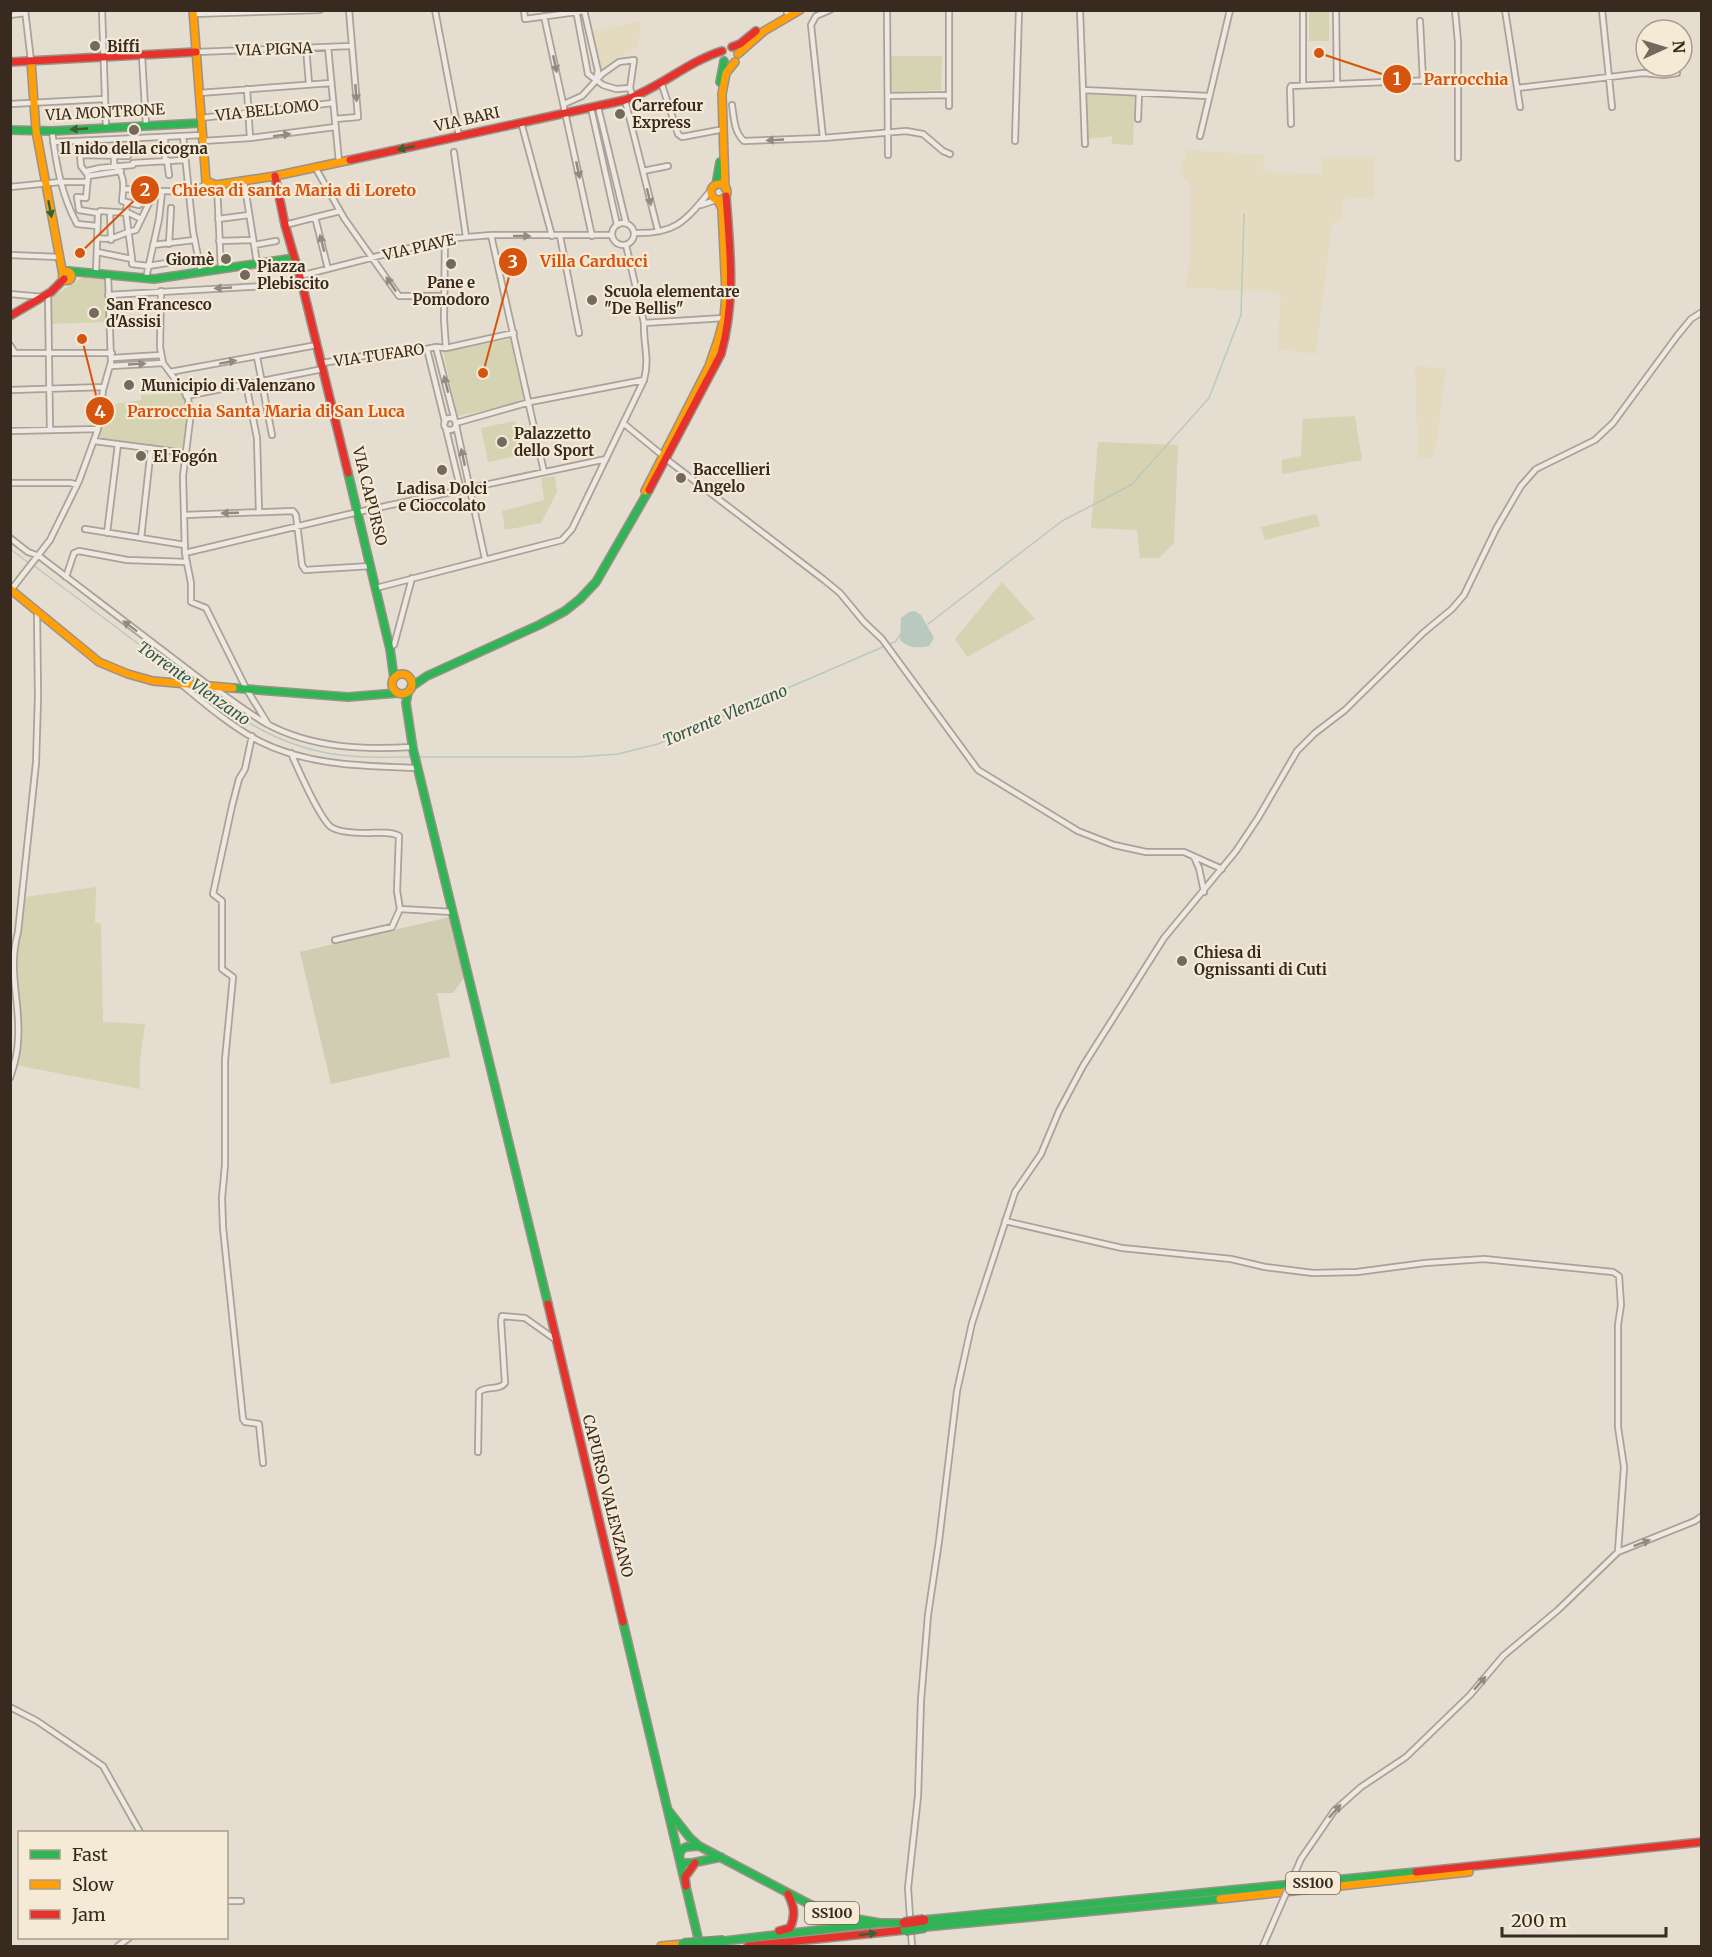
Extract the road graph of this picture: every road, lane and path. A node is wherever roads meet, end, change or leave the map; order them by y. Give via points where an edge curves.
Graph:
1 (102, 10) edge
2 (320, 10) edge
3 (349, 10) edge
4 (435, 10) edge
5 (524, 10) edge
6 (800, 10) edge
7 (830, 10) edge
8 (886, 10) edge
9 (949, 10) edge
10 (1018, 10) edge
11 (1080, 10) edge
12 (1230, 10) edge
13 (1303, 10) edge
14 (1336, 10) edge
15 (1455, 10) edge
16 (1505, 10) edge
17 (1602, 10) edge
18 (576, 11) edge
19 (584, 11) edge
20 (790, 11) edge
21 (25, 12) edge
22 (193, 12) edge
23 (10, 15) edge
24 (544, 16) junction
25 (1420, 21) dead end
26 (351, 46) junction
27 (306, 47) junction
28 (328, 47) junction
29 (196, 52) junction
30 (735, 54) junction
31 (142, 56) junction
32 (723, 57) junction
33 (103, 59) junction
34 (31, 61) junction
35 (10, 62) edge
36 (1634, 74) edge
37 (1609, 77) junction
38 (1458, 79) junction
39 (596, 80) junction
40 (1423, 81) junction
41 (661, 82) junction
42 (331, 83) junction
43 (309, 84) junction
44 (1337, 84) junction
45 (1303, 85) junction
46 (1518, 88) junction
47 (247, 89) junction
48 (1083, 90) junction
49 (199, 93) junction
50 (1139, 93) junction
51 (630, 95) junction
52 (949, 95) junction
53 (888, 96) junction
54 (1208, 96) junction
55 (105, 99) junction
56 (34, 103) junction
57 (10, 104) edge
58 (333, 104) junction
59 (732, 105) dead end
60 (949, 106) dead end
61 (594, 107) junction
62 (1520, 107) dead end
63 (1612, 107) dead end
64 (565, 108) junction
65 (248, 112) junction
66 (1138, 119) dead end
67 (200, 120) junction
68 (334, 120) junction
69 (521, 122) junction
70 (1291, 124) dead end
71 (146, 125) junction
72 (335, 127) junction
73 (735, 127) junction
74 (106, 128) junction
75 (721, 129) junction
76 (10, 130) edge
77 (36, 131) junction
78 (52, 131) junction
79 (888, 132) junction
80 (183, 136) junction
81 (459, 136) junction
82 (1200, 136) dead end
83 (165, 137) junction
84 (202, 138) junction
85 (250, 138) junction
86 (824, 138) junction
87 (1015, 141) dead end
88 (53, 142) junction
89 (1085, 144) dead end
90 (454, 152) dead end
91 (950, 154) dead end
92 (92, 155) junction
93 (888, 155) dead end
94 (114, 156) junction
95 (128, 156) dead end
96 (1458, 158) dead end
97 (166, 160) junction
98 (185, 160) junction
99 (339, 162) junction
100 (668, 166) dead end
101 (116, 167) junction
102 (315, 167) junction
103 (121, 171) junction
104 (643, 171) junction
105 (88, 175) junction
106 (169, 175) dead end
107 (275, 176) junction
108 (243, 181) junction
109 (60, 182) junction
110 (45, 184) junction
111 (212, 184) junction
112 (10, 187) edge
113 (123, 189) junction
114 (142, 189) junction
115 (188, 189) junction
116 (162, 192) junction
117 (719, 193) junction
118 (127, 202) junction
119 (139, 205) dead end
120 (701, 205) junction
121 (171, 208) dead end
122 (340, 211) junction
123 (110, 212) junction
124 (98, 213) junction
125 (126, 213) junction
126 (249, 215) junction
127 (315, 218) junction
128 (141, 219) junction
129 (159, 219) junction
130 (218, 219) junction
131 (171, 220) junction
132 (626, 223) junction
133 (285, 225) junction
134 (617, 225) junction
135 (97, 226) junction
136 (128, 231) junction
137 (658, 231) junction
138 (634, 233) junction
139 (491, 235) junction
140 (612, 235) junction
141 (552, 236) junction
142 (560, 236) junction
143 (592, 236) junction
144 (466, 237) junction
145 (97, 238) junction
146 (445, 239) junction
147 (111, 240) junction
148 (194, 240) junction
149 (219, 241) junction
150 (254, 242) junction
151 (276, 242) dead end
152 (169, 244) junction
153 (153, 245) junction
154 (626, 245) junction
155 (97, 252) junction
156 (10, 255) edge
157 (60, 257) junction
158 (198, 258) junction
159 (294, 258) junction
160 (374, 258) junction
161 (132, 259) junction
162 (257, 263) junction
163 (148, 266) junction
164 (221, 269) junction
165 (328, 269) junction
166 (201, 272) junction
167 (96, 273) junction
168 (108, 274) junction
169 (66, 276) junction
170 (146, 278) junction
171 (301, 280) junction
172 (161, 291) junction
173 (10, 294) edge
174 (45, 295) junction
175 (108, 295) junction
176 (443, 296) junction
177 (1701, 312) edge
178 (10, 316) edge
179 (724, 318) junction
180 (644, 322) junction
181 (514, 333) junction
182 (579, 333) dead end
183 (10, 345) edge
184 (317, 345) junction
185 (436, 347) junction
186 (446, 348) junction
187 (427, 349) junction
188 (13, 353) edge
189 (48, 354) junction
190 (112, 355) junction
191 (161, 355) junction
192 (257, 357) junction
193 (163, 363) junction
194 (440, 364) junction
195 (111, 366) junction
196 (322, 366) junction
197 (431, 366) junction
198 (170, 372) junction
199 (644, 380) junction
200 (261, 381) junction
201 (246, 384) junction
202 (104, 387) junction
203 (49, 389) junction
204 (10, 390) edge
205 (186, 396) junction
206 (530, 402) junction
207 (445, 422) junction
208 (456, 423) junction
209 (623, 423) junction
210 (98, 429) junction
211 (446, 429) junction
212 (10, 430) edge
213 (50, 430) junction
214 (272, 435) dead end
215 (94, 441) junction
216 (118, 444) junction
217 (151, 448) junction
218 (186, 453) junction
219 (664, 457) junction
220 (606, 459) junction
221 (544, 472) junction
222 (466, 474) junction
223 (457, 477) junction
224 (10, 483) edge
225 (77, 485) junction
226 (470, 489) junction
227 (460, 491) junction
228 (259, 512) junction
229 (358, 512) junction
230 (184, 515) junction
231 (297, 526) junction
232 (85, 529) dead end
233 (107, 533) junction
234 (10, 538) edge
235 (141, 538) junction
236 (185, 545) junction
237 (185, 553) junction
238 (38, 557) junction
239 (485, 559) junction
240 (187, 562) junction
241 (371, 566) junction
242 (66, 577) junction
243 (412, 578) junction
244 (376, 588) junction
245 (11, 590) edge
246 (37, 611) junction
247 (390, 648) junction
248 (183, 684) junction
249 (402, 685) junction
250 (210, 687) junction
251 (247, 690) junction
252 (268, 724) junction
253 (252, 736) junction
254 (412, 748) junction
255 (291, 753) junction
256 (417, 766) junction
257 (1194, 857) junction
258 (1221, 869) junction
259 (1204, 892) junction
260 (400, 909) junction
261 (453, 912) junction
262 (335, 940) dead end
263 (10, 1077) edge
264 (1005, 1221) junction
265 (556, 1340) junction
266 (478, 1452) dead end
267 (263, 1463) dead end
268 (1701, 1516) edge
269 (1618, 1552) junction
270 (10, 1707) edge
271 (668, 1810) junction
272 (139, 1831) edge
273 (1701, 1842) edge
274 (699, 1846) junction
275 (1701, 1848) edge
276 (679, 1857) junction
277 (721, 1857) junction
278 (695, 1863) junction
279 (686, 1886) junction
280 (788, 1894) junction
281 (228, 1901) edge
282 (241, 1901) dead end
283 (879, 1923) junction
284 (924, 1924) junction
285 (905, 1926) junction
286 (728, 1940) junction
287 (661, 1947) edge
288 (700, 1947) edge
289 (747, 1947) edge
290 (912, 1947) edge
291 (1263, 1947) edge

1 - 33 street
2 - 22 street
3 - 26 street
4 - 81 street
5 - 24 street via 525,19
6 - 30 main road
7 - 86 street via 814,18 811,29
8 - 53 street
9 - 52 street
10 - 87 street
11 - 48 street
12 - 54 street
13 - 45 street
14 - 44 street
15 - 38 street
16 - 46 street
17 - 37 street
18 - 19 street
18 - 24 street
18 - 39 street via 588,74
19 - 39 street via 598,71
20 - 30 main road
21 - 23 street
21 - 34 street
22 - 29 main road
24 -> 64 street
25 - 40 street
26 - 28 street, VIA PIGNA
26 -> 68 street via 358,117
27 - 28 street, VIA PIGNA
27 - 29 street, VIA PIGNA
27 - 43 street
28 - 42 street
29 - 31 main road
29 - 49 main road
30 - 32 main road via 729,64
30 - 32 main road, VIA BARI via 727,47
30 - 75 main road via 724,79
31 - 33 main road
31 - 71 street
32 - 41 main road, VIA BARI via 705,58
32 - 75 main road via 718,96
33 - 34 main road
33 - 55 street
34 - 35 main road
34 - 56 main road
36 - 37 street
37 - 46 street
37 - 63 street
38 - 40 street
38 - 96 street
39 - 51 street
39 - 51 street via 619,62 634,60
39 - 64 street
40 - 44 street
41 - 51 main road, VIA BARI
41 - 75 street via 678,134 682,137
42 - 43 street
42 - 58 street
43 - 47 street
44 - 45 street
45 - 70 street via 1290,88
46 - 62 street
47 - 49 street
47 - 65 street
48 - 50 street
48 - 89 street
49 - 67 main road
50 - 54 street
50 - 66 street
51 - 61 main road, VIA BARI
51 - 104 street
52 - 53 street
52 - 60 street
53 - 79 street
54 - 82 street
55 - 56 street
55 - 74 street
56 - 57 street
56 - 77 main road
58 - 65 street, VIA BELLOMO
58 - 68 street
59 - 73 street
61 - 64 main road, VIA BARI
61 - 132 street
61 - 134 street
64 - 69 main road, VIA BARI
64 -> 143 street
65 - 67 street, VIA BELLOMO
65 - 85 street
67 - 71 main road, VIA MONTRONE
67 - 84 main road
68 - 72 street
69 - 81 main road, VIA BARI
69 - 141 street
71 - 74 main road, VIA MONTRONE
85 -> 72 street
72 - 99 street
73 - 75 street
86 -> 73 street via 744,141
74 -> 78 main road, VIA MONTRONE
75 - 117 main road
76 - 77 main road, VIA MONTRONE
77 - 78 main road, VIA MONTRONE
77 - 110 main road
78 - 88 street
79 - 86 street
79 - 91 street via 923,134
79 - 93 street
80 - 83 street
80 - 84 street
80 - 98 street
81 -> 99 main road, VIA BARI
83 - 88 street
83 - 97 street
84 - 85 street
84 - 111 main road via 206,181
88 - 109 street
90 - 144 street
92 - 94 street
92 - 105 street
92 - 105 street via 80,155 81,166
94 - 95 street
94 - 101 street
97 - 98 street
97 - 101 street
97 - 106 street
98 - 115 street
99 - 102 main road, VIA BARI
100 - 104 street
101 - 103 street
101 - 105 street
102 - 107 main road, VIA BARI
102 - 122 street
103 - 105 street
103 - 113 street
104 -> 137 street
105 - 109 street
105 - 124 street via 86,198 77,197 77,205 79,210
107 - 108 main road, VIA BARI
107 - 133 main road, VIA CAPURSO
108 - 111 main road, VIA BARI
108 - 126 street
109 - 110 street
109 - 135 street via 77,224
110 - 112 street
110 -> 157 main road
111 - 115 street
111 - 130 street
113 - 114 street
113 - 118 street via 122,201
114 - 116 street
114 - 128 street via 141,199 150,201
115 - 116 street
115 - 148 street
116 - 129 street
117 - 120 street
117 - 120 street
117 - 179 main road via 725,246
117 - 219 main road via 729,217 732,286 728,328 715,367
118 - 119 street
118 - 125 street
120 - 137 street via 688,219
121 - 131 street
122 - 127 street
122 - 160 street
123 - 124 street
123 - 125 street
123 - 147 street
124 - 135 street
125 - 128 street
125 - 136 street
126 - 130 street
126 - 150 street
127 - 133 street
165 -> 127 street
128 - 136 street via 136,230
129 - 131 street
129 - 153 street
130 - 149 street
131 - 152 street
132 - 134 street
132 - 138 street
133 - 159 main road, VIA CAPURSO
134 - 140 street
135 - 145 street
136 - 147 street
136 - 161 street
137 - 138 street
138 - 154 street via 633,240
139 -> 141 street, VIA PIAVE
139 - 144 street, VIA PIAVE
139 - 181 street
140 - 143 street, VIA PIAVE
140 - 154 street via 617,243
141 - 142 street, VIA PIAVE
142 - 143 street, VIA PIAVE
142 - 182 street
144 - 146 street, VIA PIAVE
145 - 147 street
145 - 155 street
146 - 160 street, VIA PIAVE
146 - 176 street
148 - 152 street
148 - 158 street
149 - 150 street
149 - 164 street
150 - 151 street
150 - 162 street
152 - 153 street
153 - 163 street
154 - 180 street
155 - 161 street
155 - 167 street
156 - 157 street
157 - 169 main road
158 - 163 street
158 - 166 street
159 - 162 main road
159 - 171 main road, VIA CAPURSO
160 - 165 street, VIA PIAVE
176 -> 160 street via 399,296
161 - 163 street via 132,264
162 - 164 main road
163 - 170 street
164 - 166 main road
165 - 171 street, VIA PIAVE
166 - 170 main road
167 - 168 main road
167 - 169 main road
168 - 170 main road
168 - 175 street
169 - 174 main road
171 -> 172 street, VIA PIAVE
171 - 184 main road, VIA CAPURSO
172 - 175 street, VIA PIAVE
172 - 191 street
173 - 174 street
174 - 178 main road
174 - 189 street
175 - 190 street
176 - 186 street
177 - 258 street via 1691,319 1632,399 1595,440 1536,469 1521,486 1464,595 1346,710 1297,751 1258,818
179 - 180 street
179 - 219 main road via 709,366
180 - 199 street via 648,357
181 - 186 street, VIA TUFARO
181 - 206 street
183 - 188 street
184 - 192 street
184 - 196 main road, VIA CAPURSO
185 - 186 street, VIA TUFARO
185 - 187 street, VIA TUFARO
185 - 194 street
187 - 196 street, VIA TUFARO via 386,357 376,354
187 - 197 street
188 - 189 street
189 - 190 street
189 - 203 street
190 - 191 street
190 - 195 street
191 - 193 street
198 -> 192 street
192 - 200 street
195 -> 193 street
193 - 198 street
194 - 197 street
208 -> 194 street
195 - 202 street
196 - 200 street, VIA TUFARO
196 - 229 main road, VIA CAPURSO
197 - 207 street
198 - 205 street
199 - 206 street
199 - 209 street
200 - 201 street, VIA TUFARO
200 - 214 street
201 - 205 street, VIA TUFARO
201 - 228 street via 257,438
202 - 203 street
202 - 210 street
203 - 204 street
203 - 213 street
205 - 218 street via 190,420
206 - 208 street
206 - 221 street
207 - 208 street via 450,418
207 - 211 street
208 - 211 street via 452,430
222 -> 208 street
209 - 219 street
209 - 220 street
210 - 213 street
210 - 215 street
211 - 223 street
212 - 213 street
215 - 216 street
215 - 225 street
216 - 217 street
216 - 233 street
217 - 218 street
217 - 235 street
218 - 230 street
219 - 249 main road via 596,582 580,599 539,625
219 - 257 street via 840,593 882,639 978,770 1078,831 1114,845 1146,852 1184,852
220 - 221 street
220 - 239 street via 572,529 562,540
221 - 226 street
222 - 223 street
222 - 226 street
223 - 227 street
224 - 225 street
225 - 238 street
226 - 227 street
226 - 239 street
227 - 229 street
228 -> 230 street
228 - 231 street via 292,511
229 - 231 street
229 - 241 main road, VIA CAPURSO
230 - 236 street
231 - 237 street
231 - 241 street via 305,570
232 - 233 street
233 - 235 street
234 - 238 street
235 - 236 street
236 - 237 street
237 - 240 street
238 - 242 street
238 - 245 street
239 - 243 street
240 - 242 street via 127,560 79,551 74,553
240 - 251 street via 191,602 206,608
241 - 244 main road, VIA CAPURSO
250 -> 242 street
243 - 244 street
243 - 247 street
244 - 247 main road, VIA CAPURSO
245 - 246 main road
246 - 248 main road via 99,662 153,681
246 - 263 street via 36,762 12,967 18,1042
247 - 249 main road, VIA CAPURSO
248 - 250 main road
248 - 253 street
249 - 251 main road via 378,695 348,697
249 - 254 main road, VIA CAPURSO
250 - 251 main road
250 - 252 street
251 - 252 street
252 - 254 street via 340,747
253 - 255 street
253 - 267 street via 213,894 222,901 222,969 233,977 225,1060 223,1228 243,1419 259,1424
254 - 256 main road, VIA CAPURSO
255 - 256 street via 350,765
255 - 260 street via 331,827 399,836
256 - 261 main road, VIA CAPURSO
257 - 258 street
257 - 259 street
258 - 259 street
259 - 264 street via 1164,938 1083,1066 1041,1154 1015,1192
260 - 261 street
260 - 262 street via 392,927
261 - 265 main road, CAPURSO VALENZANO
264 - 269 street via 1122,1248 1231,1258 1265,1268 1313,1273 1484,1259 1613,1272 1619,1276 1621,1305 1618,1427 1624,1467
264 - 290 street via 972,1323 957,1390 928,1615 918,1796 908,1888
265 - 266 street via 525,1318 502,1316 505,1383 479,1392
265 - 271 main road, CAPURSO VALENZANO
269 -> 268 street
291 -> 269 street, bridge via 1301,1859 1334,1811 1361,1786 1406,1757 1470,1695 1503,1656
270 - 272 street via 104,1766
271 - 274 main road, SS100
271 - 276 main road, CAPURSO VALENZANO
273 - 284 main road, SS100
274 - 276 main road via 686,1847
274 - 277 main road, SS100
275 - 284 main road, SS100 via 1325,1889
276 - 278 main road via 682,1863
276 - 279 main road, CAPURSO VALENZANO
277 - 278 main road
277 - 280 main road, SS100
278 - 279 main road via 685,1877
279 - 288 main road, CAPURSO VALENZANO
280 - 283 main road, SS100 via 839,1916
280 - 286 main road, SS100 via 796,1909 790,1928
281 - 282 street
283 - 285 main road, SS100
283 - 286 main road, SS100
284 - 285 main road, SS100, bridge
289 -> 285 main road, SS100
286 - 287 main road, SS100, bridge

